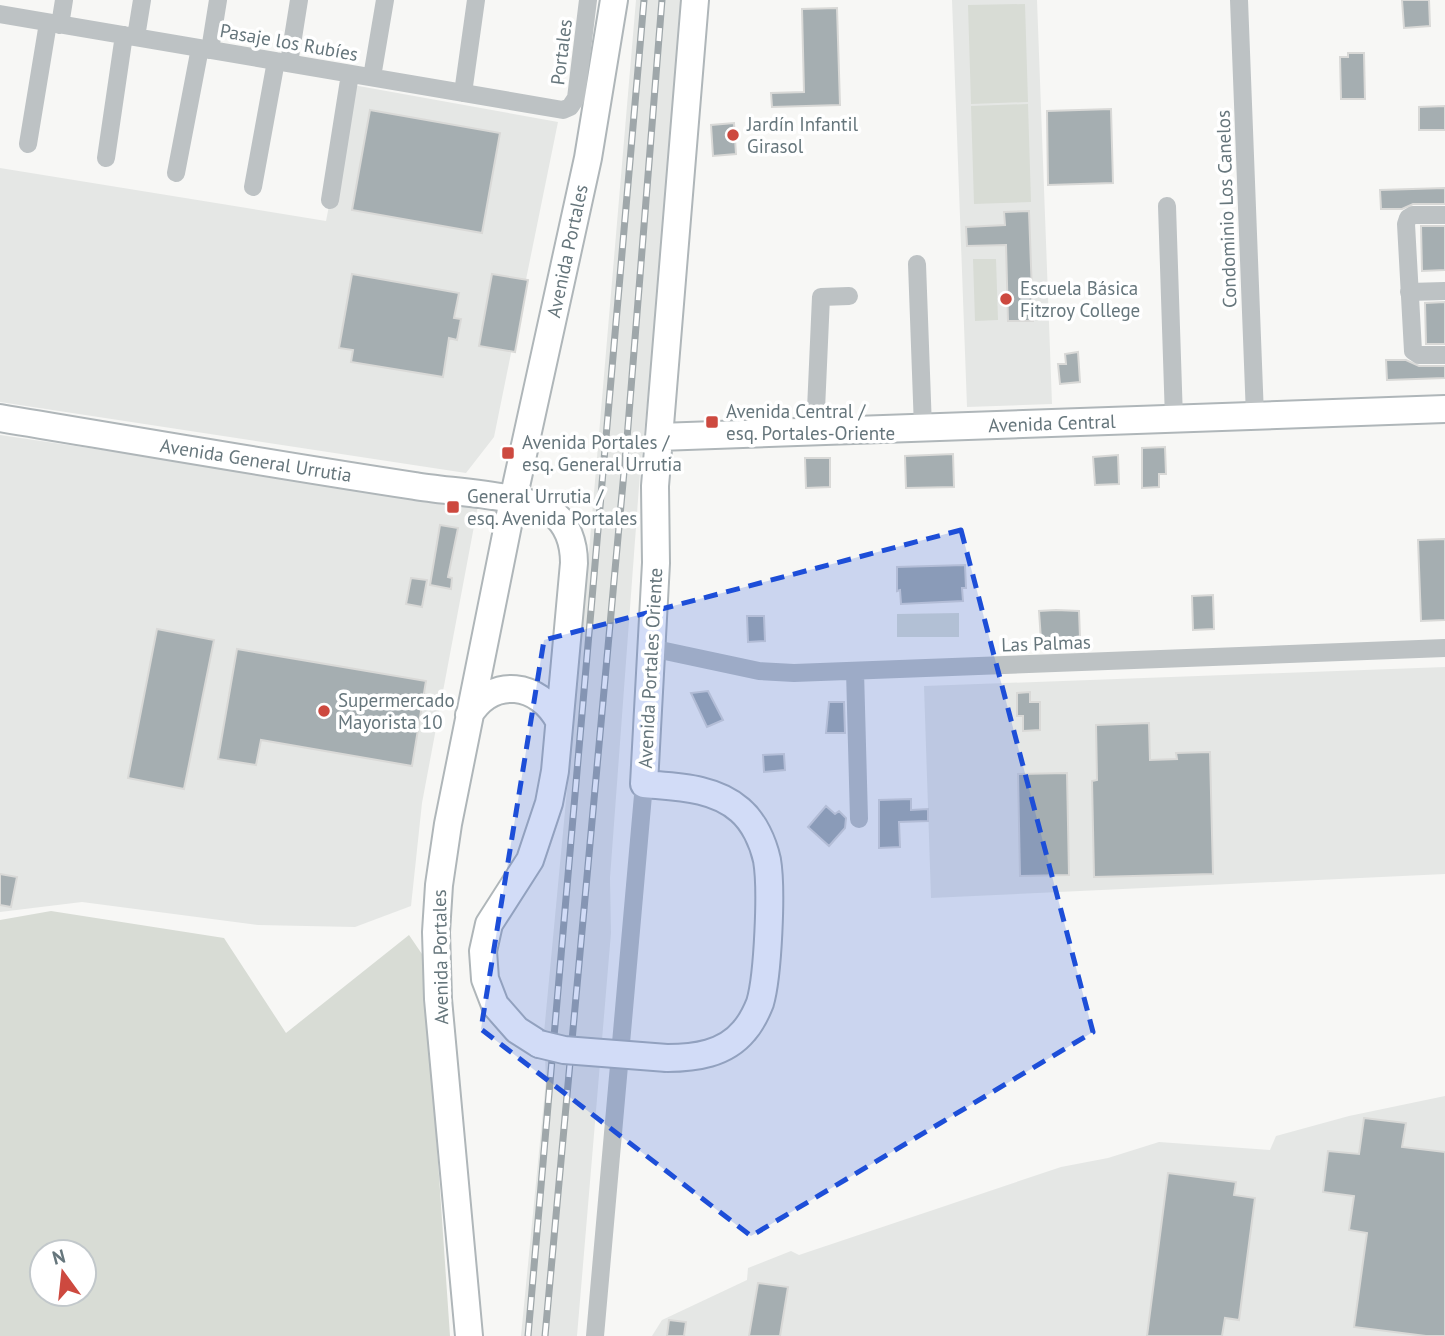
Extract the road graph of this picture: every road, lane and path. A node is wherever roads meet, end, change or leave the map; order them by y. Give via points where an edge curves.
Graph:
1 (64, 0) edge
2 (142, 0) edge
3 (218, 0) edge
4 (299, 0) edge
5 (385, 0) edge
6 (476, 0) edge
7 (588, 0) edge
8 (614, 0) edge
9 (695, 0) edge
10 (1239, 0) edge
11 (0, 15) edge
12 (54, 24) junction
13 (130, 36) junction
14 (205, 49) junction
15 (282, 62) junction
16 (350, 74) junction
17 (372, 77) junction
18 (463, 93) junction
19 (570, 107) joint
20 (29, 144) dead end
21 (106, 158) dead end
22 (176, 173) dead end
23 (253, 187) dead end
24 (330, 200) dead end
25 (1167, 206) dead end
26 (1445, 215) edge
27 (917, 264) dead end
28 (1445, 291) edge
29 (1409, 292) junction
30 (849, 296) dead end
31 (1445, 355) edge
32 (1445, 409) edge
33 (1255, 416) junction
34 (0, 418) edge
35 (1174, 419) junction
36 (923, 428) junction
37 (815, 432) junction
38 (659, 437) junction
39 (513, 500) junction
40 (651, 648) junction
41 (1445, 649) edge
42 (855, 671) junction
43 (470, 715) junction
44 (559, 721) junction
45 (644, 785) junction
46 (859, 819) dead end
47 (469, 1336) edge
48 (595, 1336) edge

1 - 12 street
2 - 13 street
3 - 14 street
4 - 15 street
5 - 17 street
6 - 18 street
7 - 19 street, Portales via 576,97
8 - 39 street, Avenida Portales via 588,158
9 - 38 street, Avenida Portales Oriente
10 - 33 street, Condominio Los Canelos
11 - 12 street, Pasaje los Rubíes
12 - 13 street, Pasaje los Rubíes
12 - 20 street
13 - 14 street, Pasaje los Rubíes
13 - 21 street
14 - 15 street, Pasaje los Rubíes
14 - 22 street
15 - 16 street, Pasaje los Rubíes
15 - 23 street
16 - 17 street, Pasaje los Rubíes
16 - 24 street
17 - 18 street, Pasaje los Rubíes
18 - 19 street, Pasaje los Rubíes
25 - 35 street
26 - 29 street via 1413,215 1406,221
27 - 36 street
28 - 29 street
29 - 31 street via 1413,351
30 - 37 street via 821,297
32 - 33 street, Avenida Central
33 - 35 street, Avenida Central
34 - 39 street, Avenida General Urrutia
35 - 36 street, Avenida Central
36 - 37 street, Avenida Central
37 - 38 street, Avenida Central
38 - 40 street, Avenida Portales Oriente
39 - 43 street, Avenida Portales
39 - 44 street via 550,511 572,541 574,563
40 - 42 street, Las Palmas via 759,671
40 - 45 street, Avenida Portales Oriente
41 - 42 street, Las Palmas
42 - 46 street
43 - 44 street via 488,695 512,689 539,697
43 - 47 street, Avenida Portales via 441,862 436,932 440,1029
44 - 45 street, bridge via 553,787 544,824 522,874 489,924 482,951 485,979 495,1005 517,1030 539,1044 667,1058 697,1056 718,1051 736,1039 760,1002 768,873 755,829 741,810 719,797 694,789
45 - 48 street, Avenida Portales Oriente

